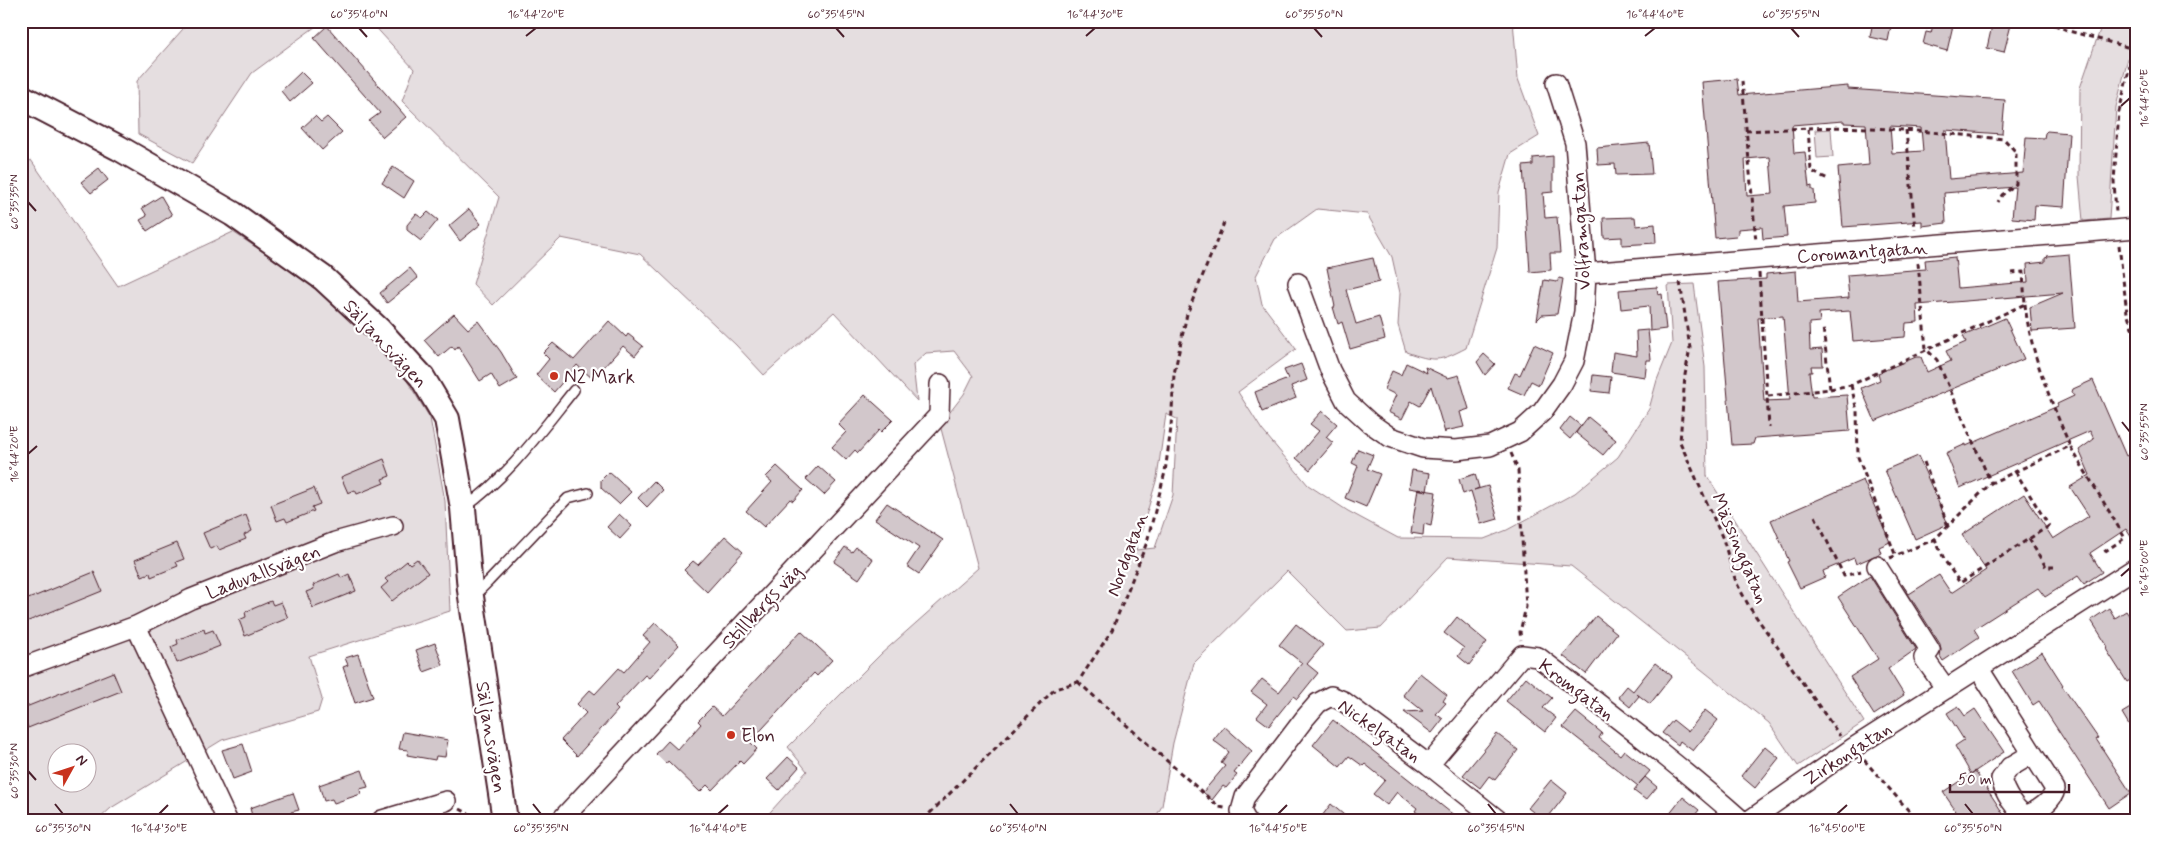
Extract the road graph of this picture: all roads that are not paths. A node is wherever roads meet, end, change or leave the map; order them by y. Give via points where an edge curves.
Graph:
1 (1556, 83) dead end
2 (21, 97) edge
3 (2137, 228) edge
4 (1586, 273) junction
5 (1298, 283) dead end
6 (940, 384) dead end
7 (574, 390) dead end
8 (588, 493) dead end
9 (463, 508) junction
10 (393, 526) dead end
11 (1877, 566) dead end
12 (2134, 574) edge
13 (470, 590) junction
14 (136, 626) junction
15 (21, 668) edge
16 (1979, 669) junction
17 (1946, 689) junction
18 (2032, 754) dead end
19 (1429, 765) junction
20 (446, 801) road end
21 (1244, 815) edge
22 (227, 820) edge
23 (382, 820) edge
24 (505, 820) edge
25 (561, 820) edge
26 (1498, 820) edge
27 (1741, 820) edge
28 (1750, 820) edge

1 - 4 street, Volframgatan via 1575,143
2 - 9 street, Säljansvägen via 119,148 233,214 323,278 385,337 422,377 438,400 447,419
3 - 4 street, Coromantgatan
4 - 5 street, Volframgatan via 1584,312 1574,361 1542,412 1520,432 1490,446 1456,450 1423,448 1390,437 1346,401 1330,370
6 - 25 street, Stillbergs väg via 939,415
7 - 9 lane via 533,441 482,495
8 - 13 lane via 568,498 481,589
9 - 13 street, Säljansvägen
10 - 14 street, Laduvallsvägen via 326,546 191,599
11 - 17 street via 1930,650 1924,658
12 - 16 street, Zirkongatan
13 - 24 street, Säljansvägen
14 - 15 street, Laduvallsvägen
14 - 22 street
16 - 17 street, Zirkongatan
16 - 18 street
17 - 28 street, Zirkongatan via 1853,748
19 - 21 street, Nickelgatan via 1344,701 1331,696 1318,702 1245,797
19 - 26 street, Nickelgatan
19 - 27 street, Kromgatan via 1522,655 1538,658 1707,789
20 - 23 street

